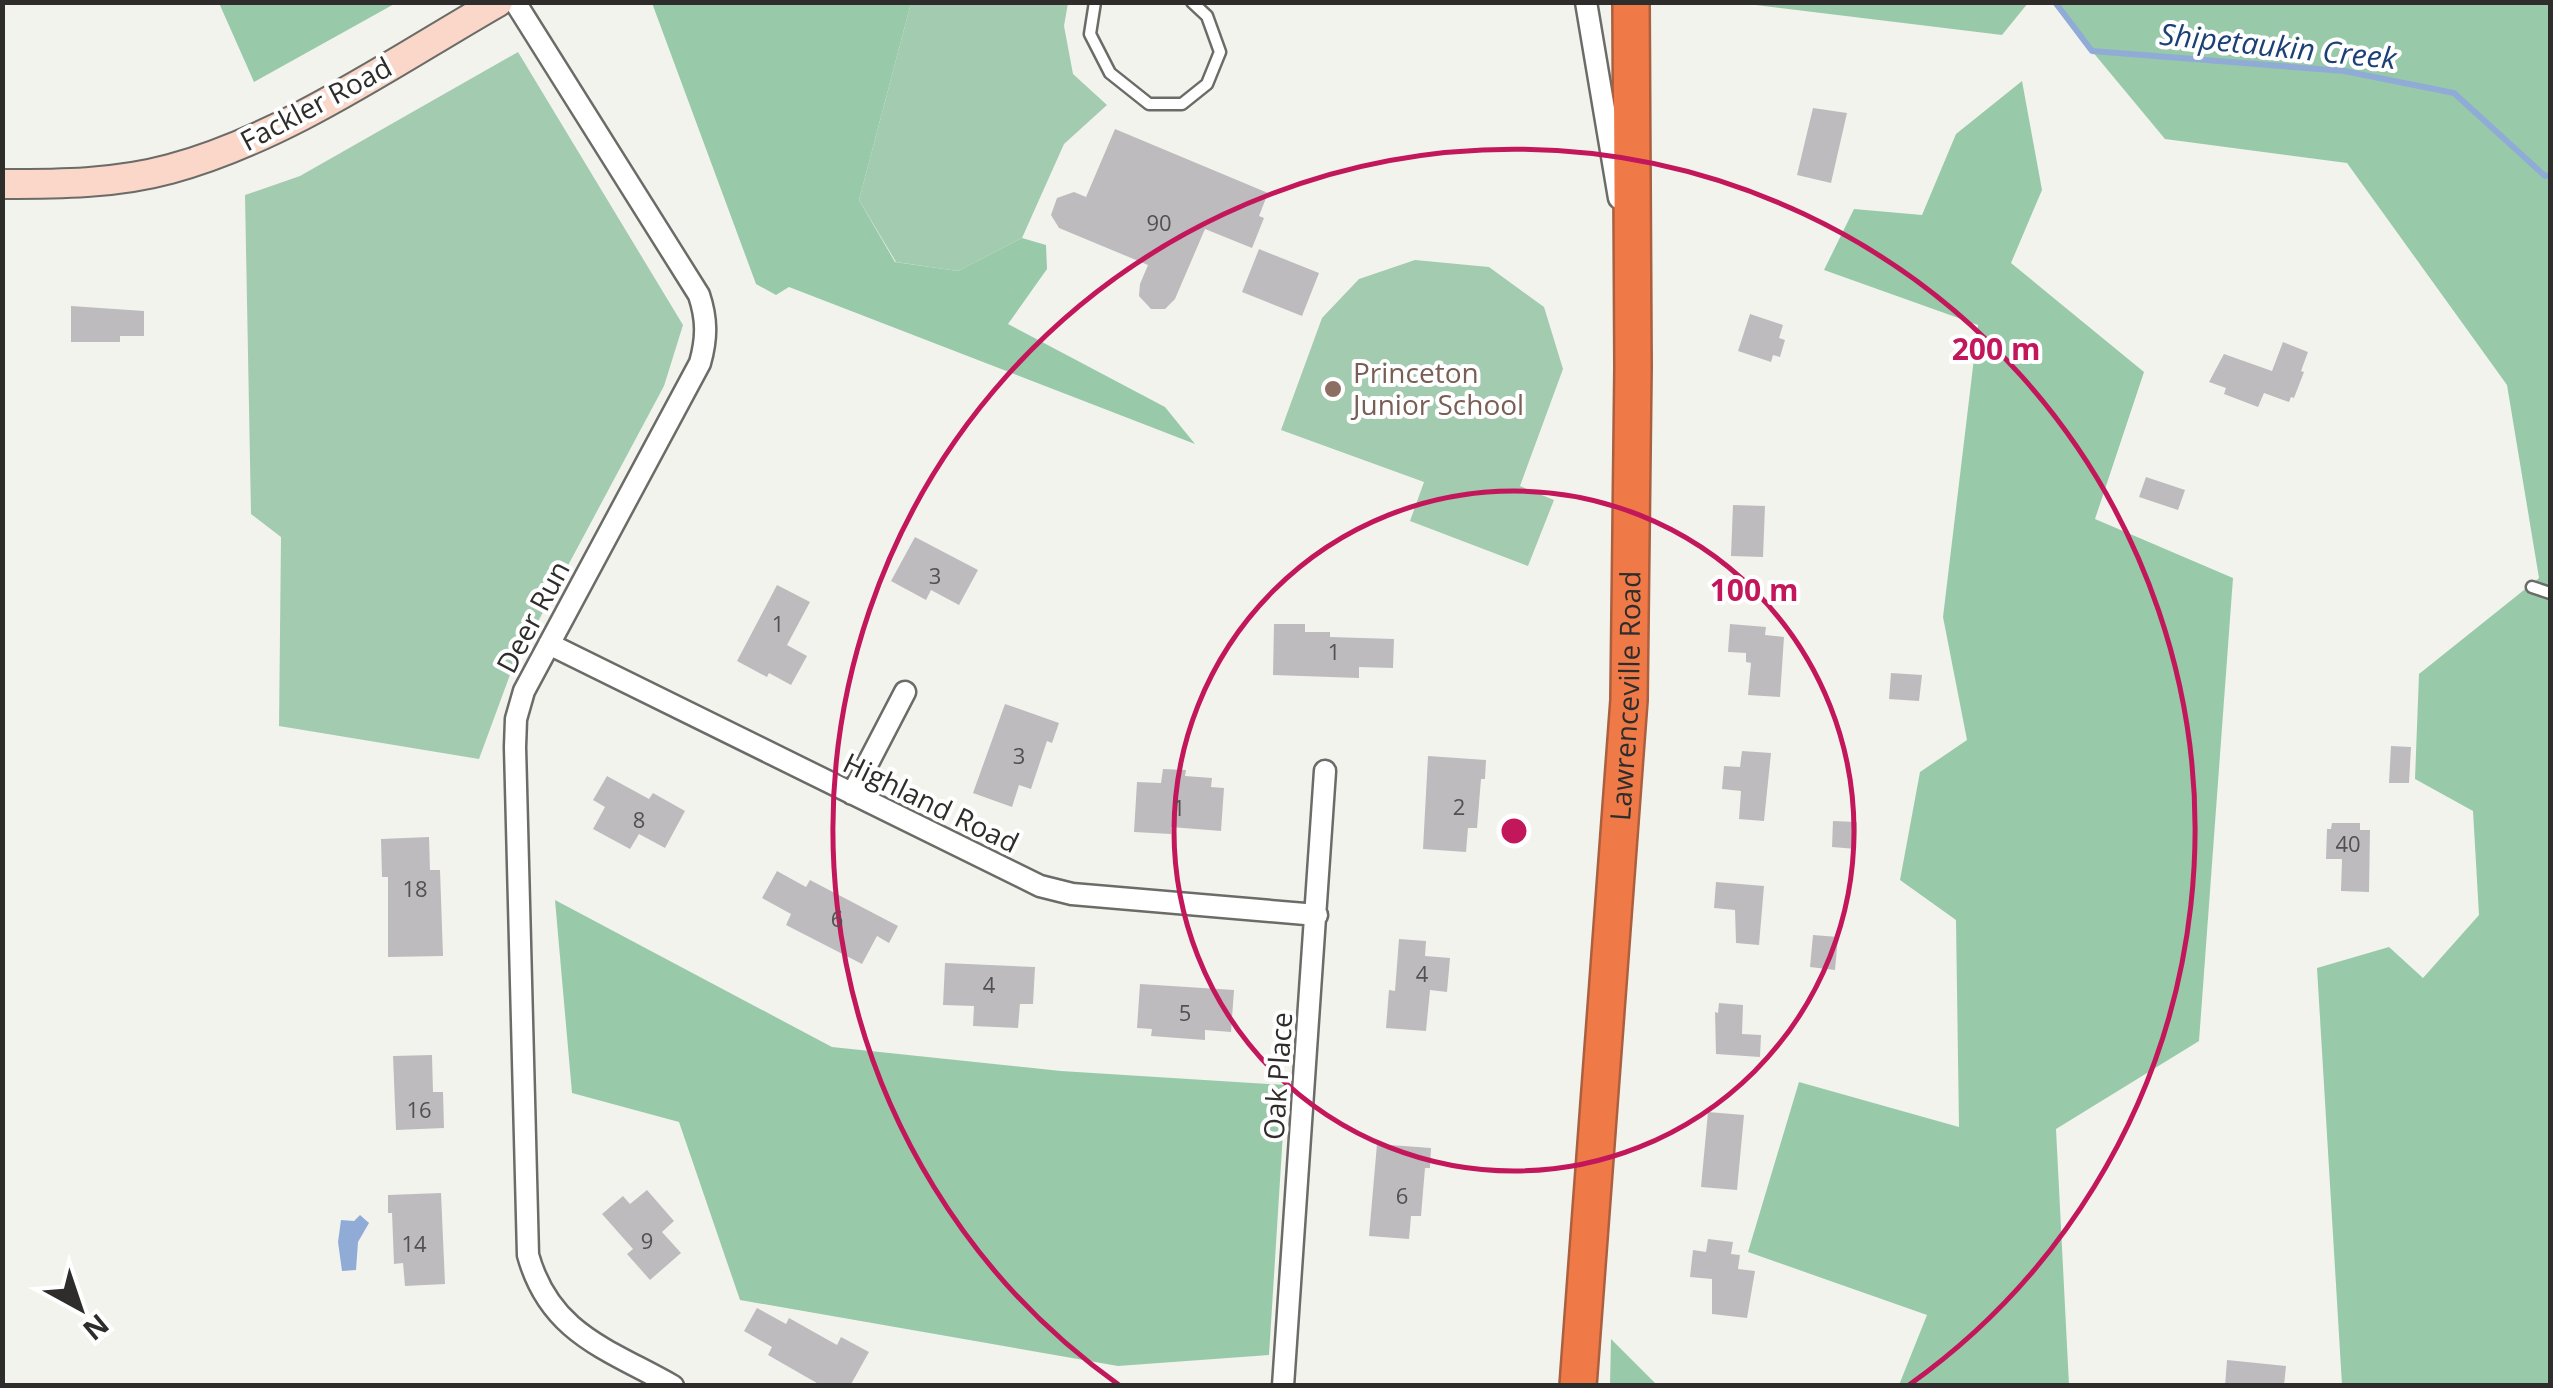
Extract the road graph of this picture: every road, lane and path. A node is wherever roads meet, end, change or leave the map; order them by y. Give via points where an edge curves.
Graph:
1 (498, 2) edge
2 (515, 2) edge
3 (1095, 2) edge
4 (1192, 2) edge
5 (1586, 2) edge
6 (1630, 2) edge
7 (2, 184) edge
8 (1633, 283) junction
9 (2532, 587) dead end
10 (2550, 594) edge
11 (548, 644) junction
12 (905, 692) dead end
13 (1326, 771) dead end
14 (852, 794) junction
15 (1317, 914) junction
16 (673, 1386) edge
17 (1283, 1386) edge
18 (1578, 1386) edge

1 - 7 street, Fackler Road via 228,151 116,180
2 - 11 street, Deer Run via 705,314 700,362
3 - 4 lane via 1090,34 1110,73 1149,104 1182,104 1207,84 1220,52 1207,16
5 - 8 street
6 - 8 highway, Lawrenceville Road
8 - 18 highway, Lawrenceville Road via 1629,700
9 - 10 lane
11 - 14 street, Highland Road
11 - 16 street, Deer Run via 524,690 514,747 528,1256 542,1294 568,1326
12 - 14 street
13 - 15 street, Oak Place
14 - 15 street, Highland Road via 1040,886
15 - 17 street, Oak Place

